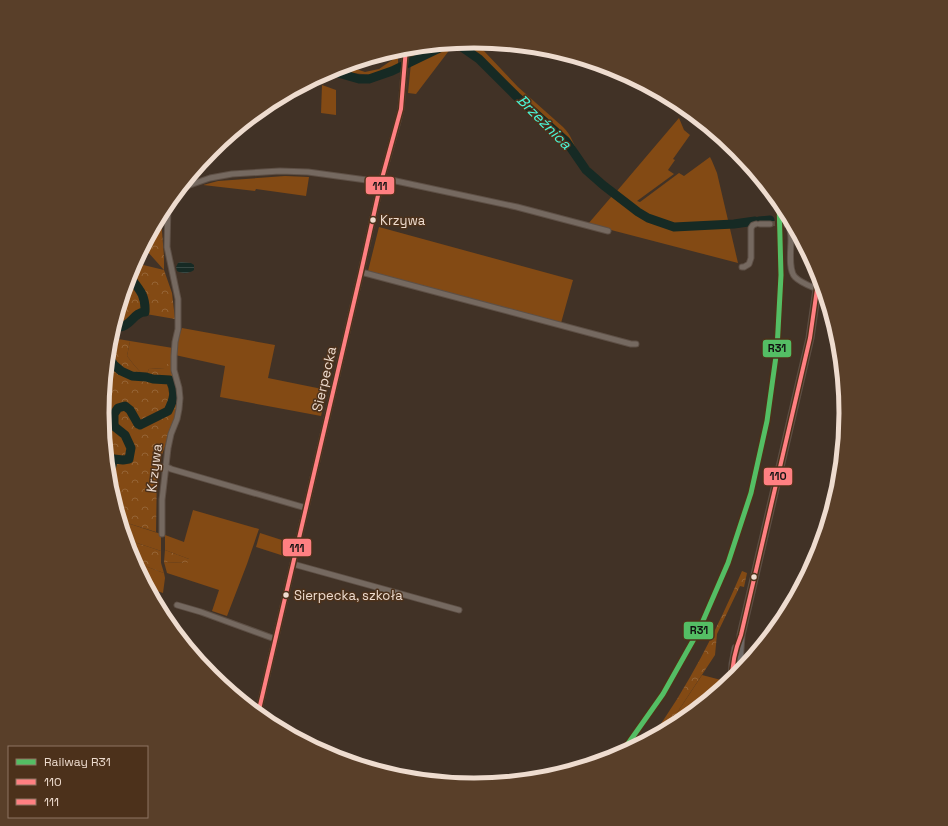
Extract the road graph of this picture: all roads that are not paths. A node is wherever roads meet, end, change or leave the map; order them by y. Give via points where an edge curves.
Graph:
1 (406, 55) edge
2 (382, 180) junction
3 (189, 185) edge
4 (168, 215) edge
5 (782, 223) tunnel mouth
6 (770, 224) tunnel mouth
7 (786, 224) edge
8 (608, 231) dead end
9 (791, 233) edge
10 (742, 267) dead end
11 (361, 272) junction
12 (817, 289) joint
13 (636, 344) dead end
14 (165, 466) junction
15 (306, 508) junction
16 (162, 534) dead end
17 (293, 564) junction
18 (177, 604) dead end
19 (459, 610) dead end
20 (741, 635) junction
21 (275, 639) junction
22 (739, 664) edge
23 (733, 670) edge
24 (259, 708) edge

1 - 2 street, Sierpecka via 401,109
2 - 3 street, Krzywa via 280,171 210,178
2 - 8 street, Krzywa via 517,207
2 - 11 street, Sierpecka
4 - 14 street, Krzywa via 167,247 178,299 174,370 180,398
5 - 7 street
6 - 10 street via 753,225 751,228 751,258 749,264
9 - 12 street via 790,260 793,274 802,282
11 - 13 street
11 - 15 street, Sierpecka
12 - 20 main road via 810,338
14 - 15 street
14 - 16 street, Krzywa
15 - 17 street, Sierpecka
17 - 19 street
17 - 21 street, Sierpecka
18 - 21 street
20 - 22 main road
20 - 23 main road
21 - 24 street, Sierpecka

